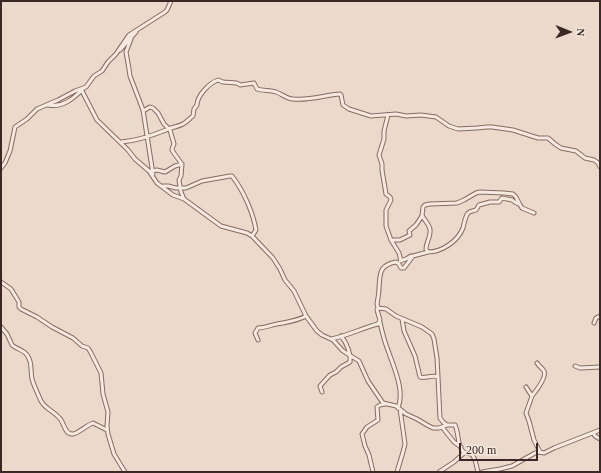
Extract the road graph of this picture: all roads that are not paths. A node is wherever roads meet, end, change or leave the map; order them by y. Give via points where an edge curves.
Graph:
1 (171, 1) edge
2 (140, 28) junction
3 (131, 38) junction
4 (116, 54) junction
5 (82, 89) junction
6 (46, 105) junction
7 (143, 111) junction
8 (388, 115) junction
9 (167, 129) junction
10 (148, 137) junction
11 (121, 142) junction
12 (182, 164) junction
13 (600, 167) edge
14 (1, 168) edge
15 (151, 171) junction
16 (163, 186) junction
17 (180, 188) junction
18 (184, 199) junction
19 (519, 204) junction
20 (534, 213) dead end
21 (422, 215) junction
22 (252, 236) junction
23 (391, 240) junction
24 (427, 251) junction
25 (412, 257) junction
26 (401, 261) junction
27 (396, 262) junction
28 (1, 282) edge
29 (378, 308) junction
30 (306, 316) junction
31 (600, 316) edge
32 (402, 319) junction
33 (380, 322) junction
34 (594, 323) dead end
35 (1, 327) edge
36 (341, 336) junction
37 (331, 338) junction
38 (258, 340) dead end
39 (350, 356) junction
40 (537, 363) dead end
41 (575, 366) dead end
42 (600, 367) edge
43 (438, 377) junction
44 (526, 387) dead end
45 (322, 392) dead end
46 (532, 396) junction
47 (385, 404) junction
48 (399, 408) junction
49 (447, 425) junction
50 (442, 427) junction
51 (107, 430) junction
52 (600, 430) edge
53 (593, 433) junction
54 (600, 439) edge
55 (461, 448) junction
56 (540, 452) junction
57 (464, 453) junction
58 (476, 464) junction
59 (125, 472) edge
60 (373, 472) edge
61 (397, 472) edge
62 (439, 472) edge
63 (478, 472) edge
64 (482, 472) edge

1 - 2 street via 167,10
2 - 3 street
2 - 4 street via 129,36
3 - 4 street
3 - 7 street via 126,52 128,69
4 - 5 street
5 - 6 street
5 - 6 street via 78,95 58,106
5 - 11 street via 97,120
6 - 14 street via 15,127 10,151
7 - 9 street via 153,108
7 - 10 street
8 - 9 street via 371,116 349,110 343,105 340,94 292,99 276,92 257,89 254,83 240,85 218,80 211,83 199,98 192,116 185,123
8 - 13 street via 421,115 436,118 458,129 492,127 548,138 562,148 576,150 585,158 594,160
8 - 23 street via 379,155 386,194 391,200 385,213
9 - 10 street
9 - 12 street via 174,144 172,149
10 - 11 street
10 - 15 street
11 - 15 street
12 - 15 street via 165,172
12 - 17 street
15 - 16 street via 156,182
16 - 17 street
16 - 18 street via 173,195
17 - 18 street
17 - 22 street via 232,176 252,215 256,230
18 - 22 street via 221,226
19 - 20 street
19 - 21 street via 510,193 480,192 457,203 430,204 423,207
19 - 24 street via 502,198 499,202 479,205 476,210 468,213 455,240 438,250
21 - 23 street via 409,231 410,235 400,240
21 - 24 street via 430,229 426,243
22 - 30 street via 273,258
23 - 26 street
24 - 25 street
25 - 26 street
25 - 27 street via 404,268 400,268
26 - 27 street
27 - 29 street via 381,271
28 - 51 street via 11,289 21,309 69,335 90,351 101,373 108,412
29 - 32 street via 386,309
29 - 33 street
30 - 37 street via 320,333
30 - 38 street via 258,328 255,333
31 - 34 street
32 - 43 street via 432,334
32 - 43 street via 420,377
33 - 36 street
33 - 48 street via 397,376
35 - 51 street via 12,346 27,354 33,381 42,402 63,422 68,433 75,434 93,423
36 - 37 street
36 - 39 street
37 - 39 street
39 - 45 street via 349,364 330,375 320,386
39 - 47 street via 360,363 371,386
40 - 46 street via 545,374
41 - 42 street
43 - 49 street via 440,418
44 - 46 street
46 - 56 street via 526,413
47 - 48 street
47 - 60 street via 377,407 378,420 362,434
48 - 50 street via 430,427
48 - 61 street via 405,444
49 - 50 street
49 - 55 street via 456,426
50 - 55 street
51 - 59 street via 114,454
52 - 53 street
53 - 54 street
53 - 56 street
55 - 57 street
56 - 64 street via 512,466
57 - 58 street via 472,455
57 - 62 street
58 - 63 street
58 - 64 street

